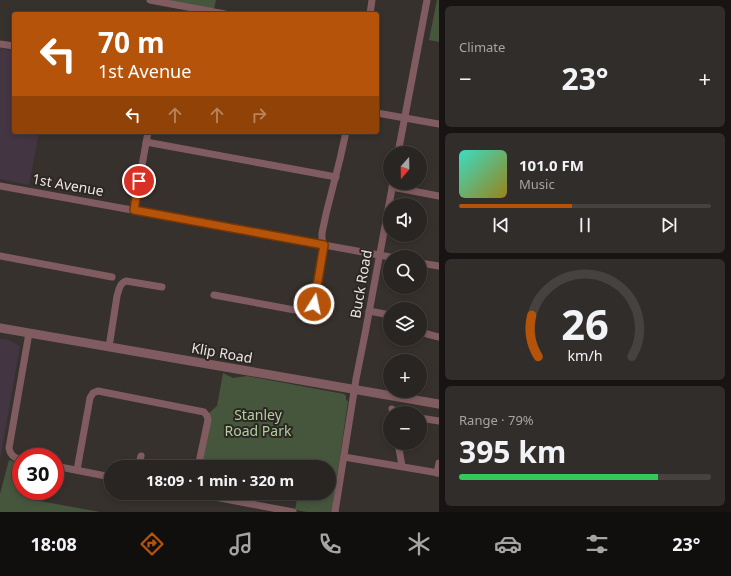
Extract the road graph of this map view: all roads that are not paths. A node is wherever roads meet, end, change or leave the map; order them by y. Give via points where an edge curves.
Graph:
1 (150, 0) edge
2 (372, 0) edge
3 (426, 0) edge
4 (214, 12) edge
5 (370, 12) edge
6 (0, 44) edge
7 (12, 46) edge
8 (379, 113) edge
9 (405, 118) junction
10 (439, 124) edge
11 (148, 134) edge
12 (346, 134) edge
13 (146, 142) junction
14 (399, 146) edge
15 (336, 177) junction
16 (0, 186) edge
17 (392, 190) edge
18 (414, 190) edge
19 (439, 196) edge
20 (134, 210) junction
21 (324, 245) junction
22 (380, 255) junction
23 (0, 256) edge
24 (383, 256) edge
25 (427, 264) edge
26 (439, 266) edge
27 (112, 277) dead end
28 (162, 287) dead end
29 (214, 295) dead end
30 (370, 311) junction
31 (383, 314) edge
32 (0, 328) edge
33 (29, 333) junction
34 (427, 334) edge
35 (439, 337) edge
36 (109, 347) junction
37 (354, 389) junction
38 (439, 404) edge
39 (427, 419) edge
40 (439, 421) edge
41 (399, 450) edge
42 (12, 456) edge
43 (141, 456) dead end
44 (344, 457) junction
45 (140, 460) edge
46 (199, 460) edge
47 (439, 463) edge
48 (402, 466) junction
49 (64, 468) edge
50 (77, 470) junction
51 (438, 473) edge
52 (104, 476) edge
53 (230, 500) edge
54 (293, 512) edge
55 (335, 512) edge

1 - 4 street
2 - 5 street
3 - 9 street
6 - 7 street
8 - 9 street
9 - 10 street
9 - 14 street
11 - 13 street
12 - 15 street
13 - 15 street
13 - 20 street
15 - 21 street via 322,233
16 - 20 street, 1st Avenue
17 - 22 street, Buck Road
18 - 19 street
20 - 21 street, 1st Avenue
21 - 22 street, 1st Avenue
21 - 29 street via 314,304 306,311
22 - 24 street, 1st Avenue
22 - 30 street, Buck Road
23 - 27 street
25 - 26 street
28 - 36 street via 123,282 119,290
30 - 31 street
30 - 37 street, Buck Road
32 - 33 street, Klip Road
33 - 36 street, Klip Road
33 - 42 street via 8,448
34 - 35 street
36 - 37 street, Klip Road
37 - 38 street, Klip Road
37 - 44 street, Buck Road
39 - 40 street
41 - 48 street
43 - 45 street
44 - 48 street
44 - 55 street, Buck Road
46 - 50 street via 208,420 204,412 98,390 90,398
47 - 51 street
48 - 51 street
49 - 50 street
50 - 52 street
53 - 54 street

